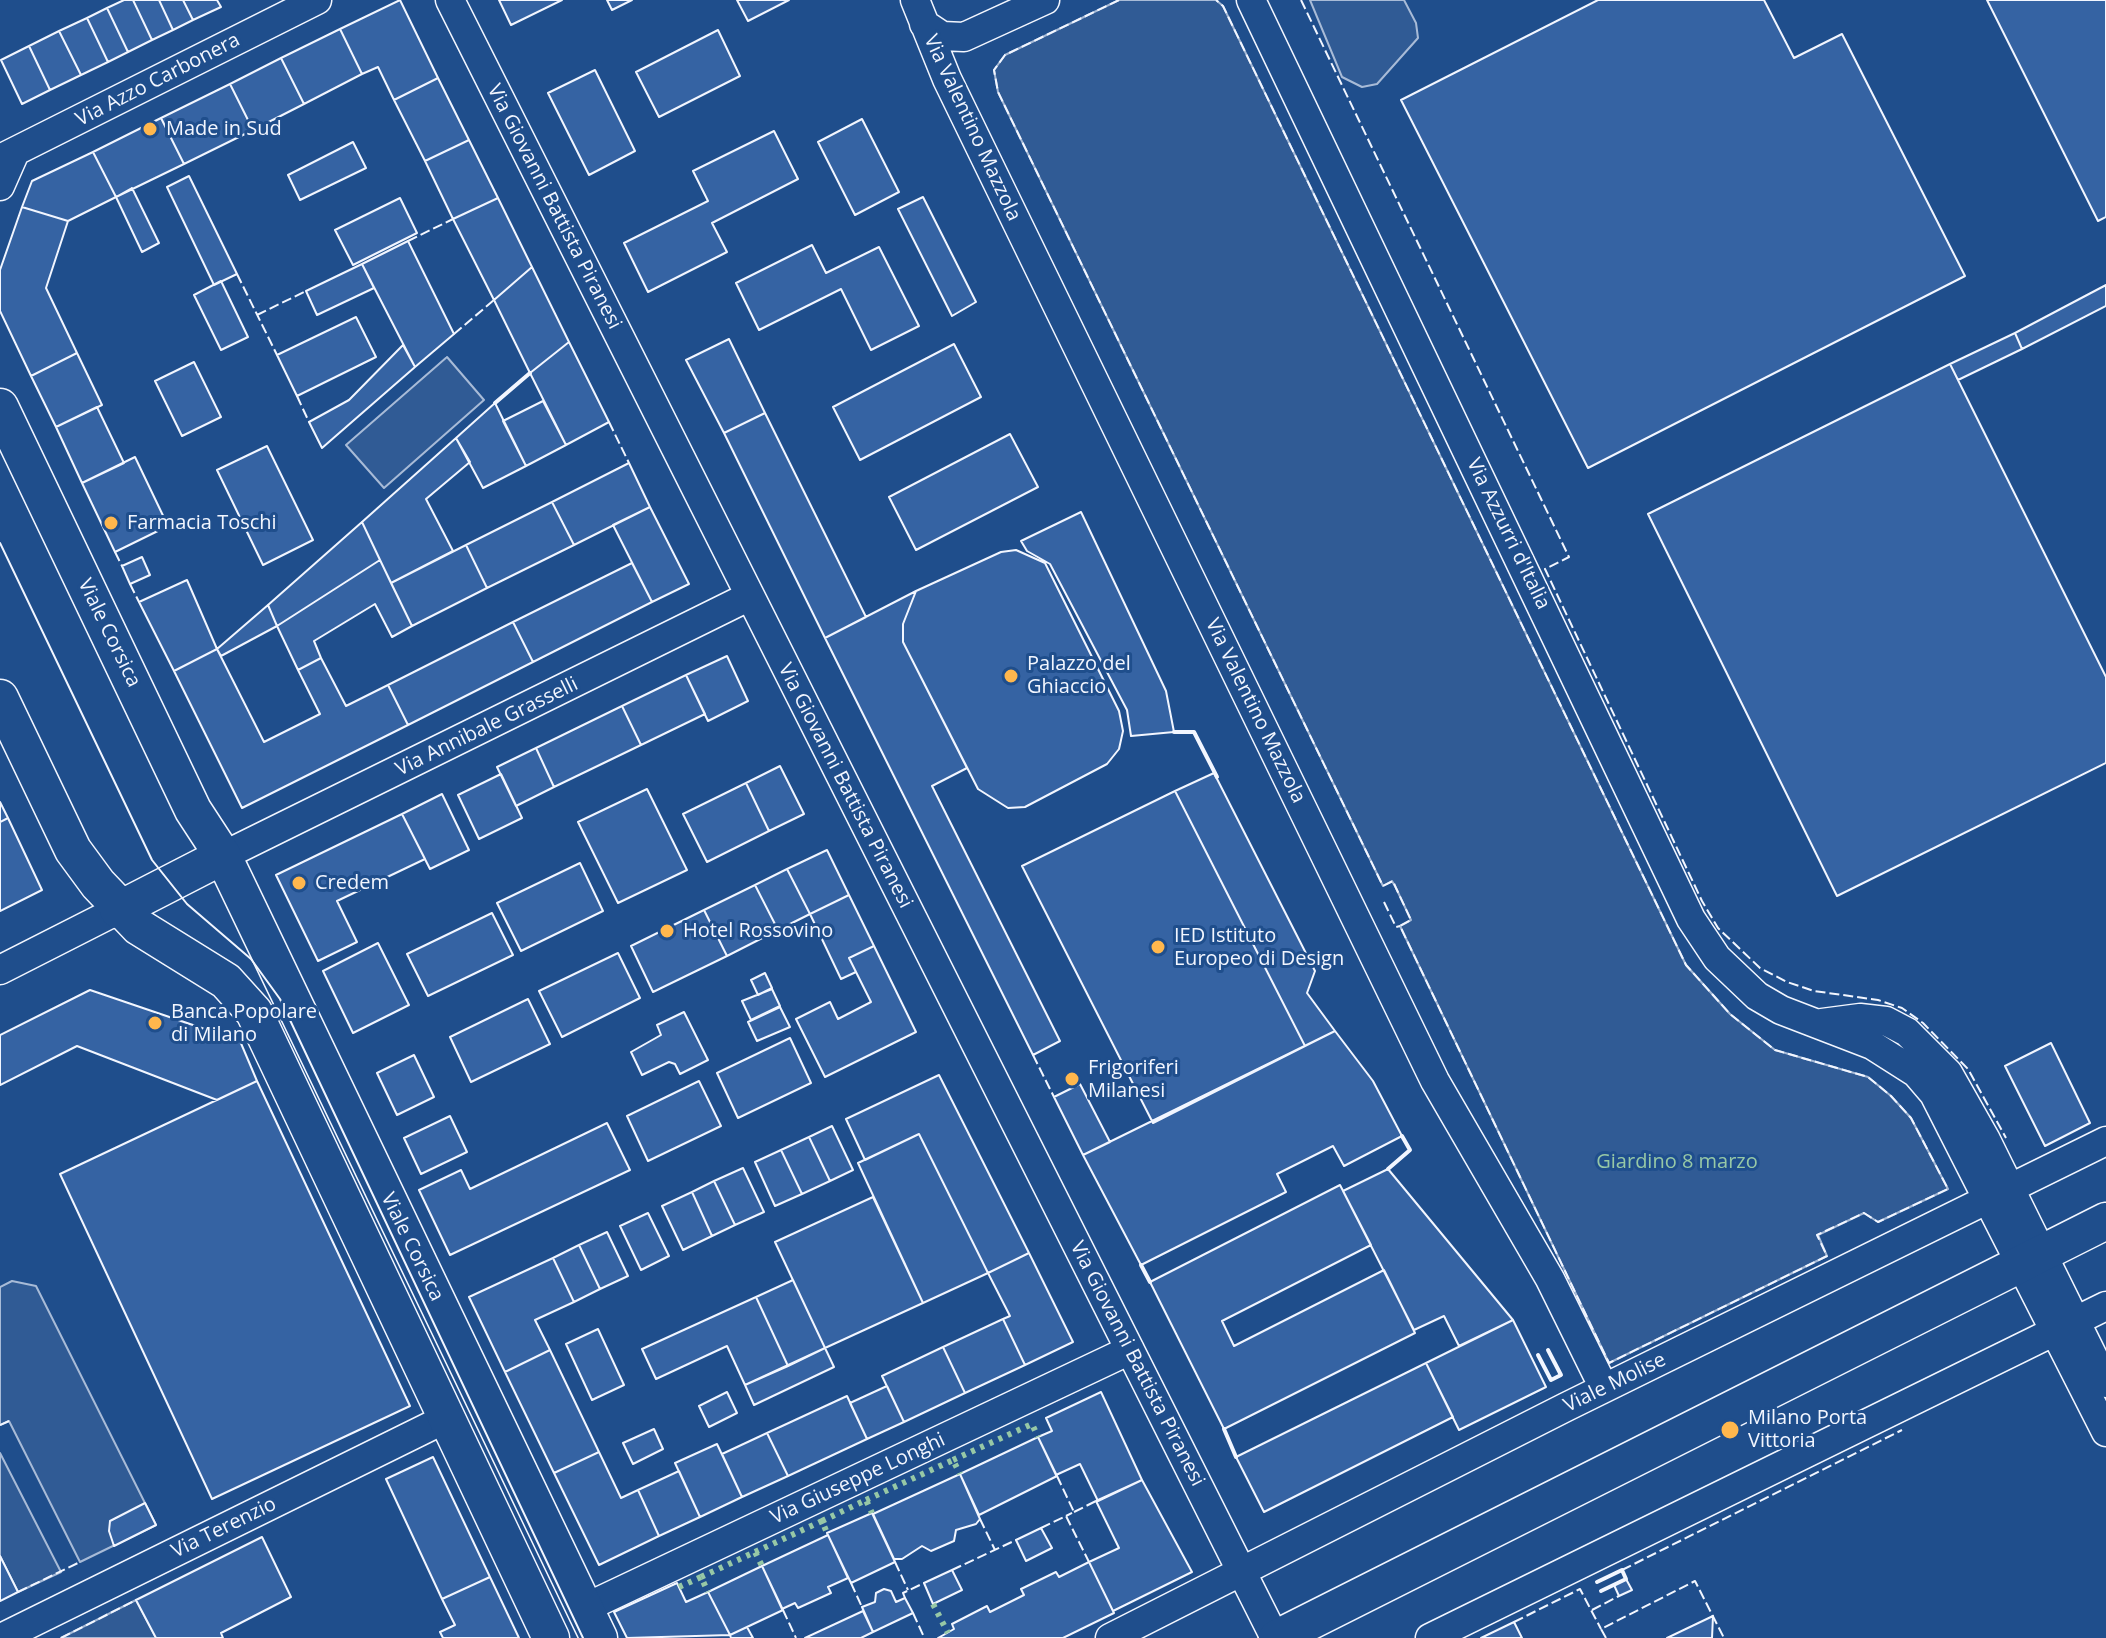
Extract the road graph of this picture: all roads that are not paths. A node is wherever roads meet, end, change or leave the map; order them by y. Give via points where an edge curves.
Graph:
1 (317, 0) edge
2 (450, 0) edge
3 (1045, 0) edge
4 (1251, 0) edge
5 (920, 8) edge
6 (5, 153) edge
7 (0, 186) edge
8 (0, 407) edge
9 (750, 596) junction
10 (0, 698) edge
11 (223, 856) junction
12 (118, 910) junction
13 (0, 970) edge
14 (2106, 1141) edge
15 (2000, 1194) junction
16 (2106, 1221) edge
17 (2032, 1259) junction
18 (2106, 1306) edge
19 (2065, 1325) junction
20 (1130, 1350) junction
21 (2106, 1383) edge
22 (1604, 1388) junction
23 (447, 1418) junction
24 (2106, 1432) edge
25 (1241, 1571) junction
26 (592, 1623) edge
27 (1, 1638) edge
28 (551, 1638) edge
29 (1110, 1638) edge
30 (1276, 1638) edge
31 (1430, 1638) edge

1 - 6 street, Via Azzo Carbonera
2 - 9 street, Via Giovanni Battista Piranesi
3 - 5 street via 954,39 933,32
4 - 15 street, Via Azzurri d'Italia via 1691,919 1735,978 1781,1010 1814,1024 1860,1018 1886,1021 1907,1032 1956,1084
5 - 22 street, Via Valentino Mazzola via 947,79 1435,1081 1550,1279
6 - 7 street
8 - 11 main road, Viale Corsica via 193,810
9 - 11 street, Via Annibale Grasselli
9 - 20 street, Via Giovanni Battista Piranesi
10 - 12 main road, Viale Corsica via 73,850
11 - 12 main road
11 - 26 main road, Viale Corsica
12 - 13 street
12 - 23 main road, Viale Corsica via 226,981 254,1012
14 - 15 street, Viale Molise
15 - 17 street
15 - 22 street, Viale Molise
16 - 17 main road
17 - 19 street
17 - 30 main road
18 - 19 street
19 - 21 street
19 - 24 street
19 - 31 street
20 - 25 street, Via Giovanni Battista Piranesi
20 - 26 street, Via Giuseppe Longhi
22 - 25 street, Viale Molise
23 - 27 street, Via Terenzio
23 - 28 main road, Viale Corsica
25 - 29 street, Viale Molise
25 - 30 street, Via Giovanni Battista Piranesi

